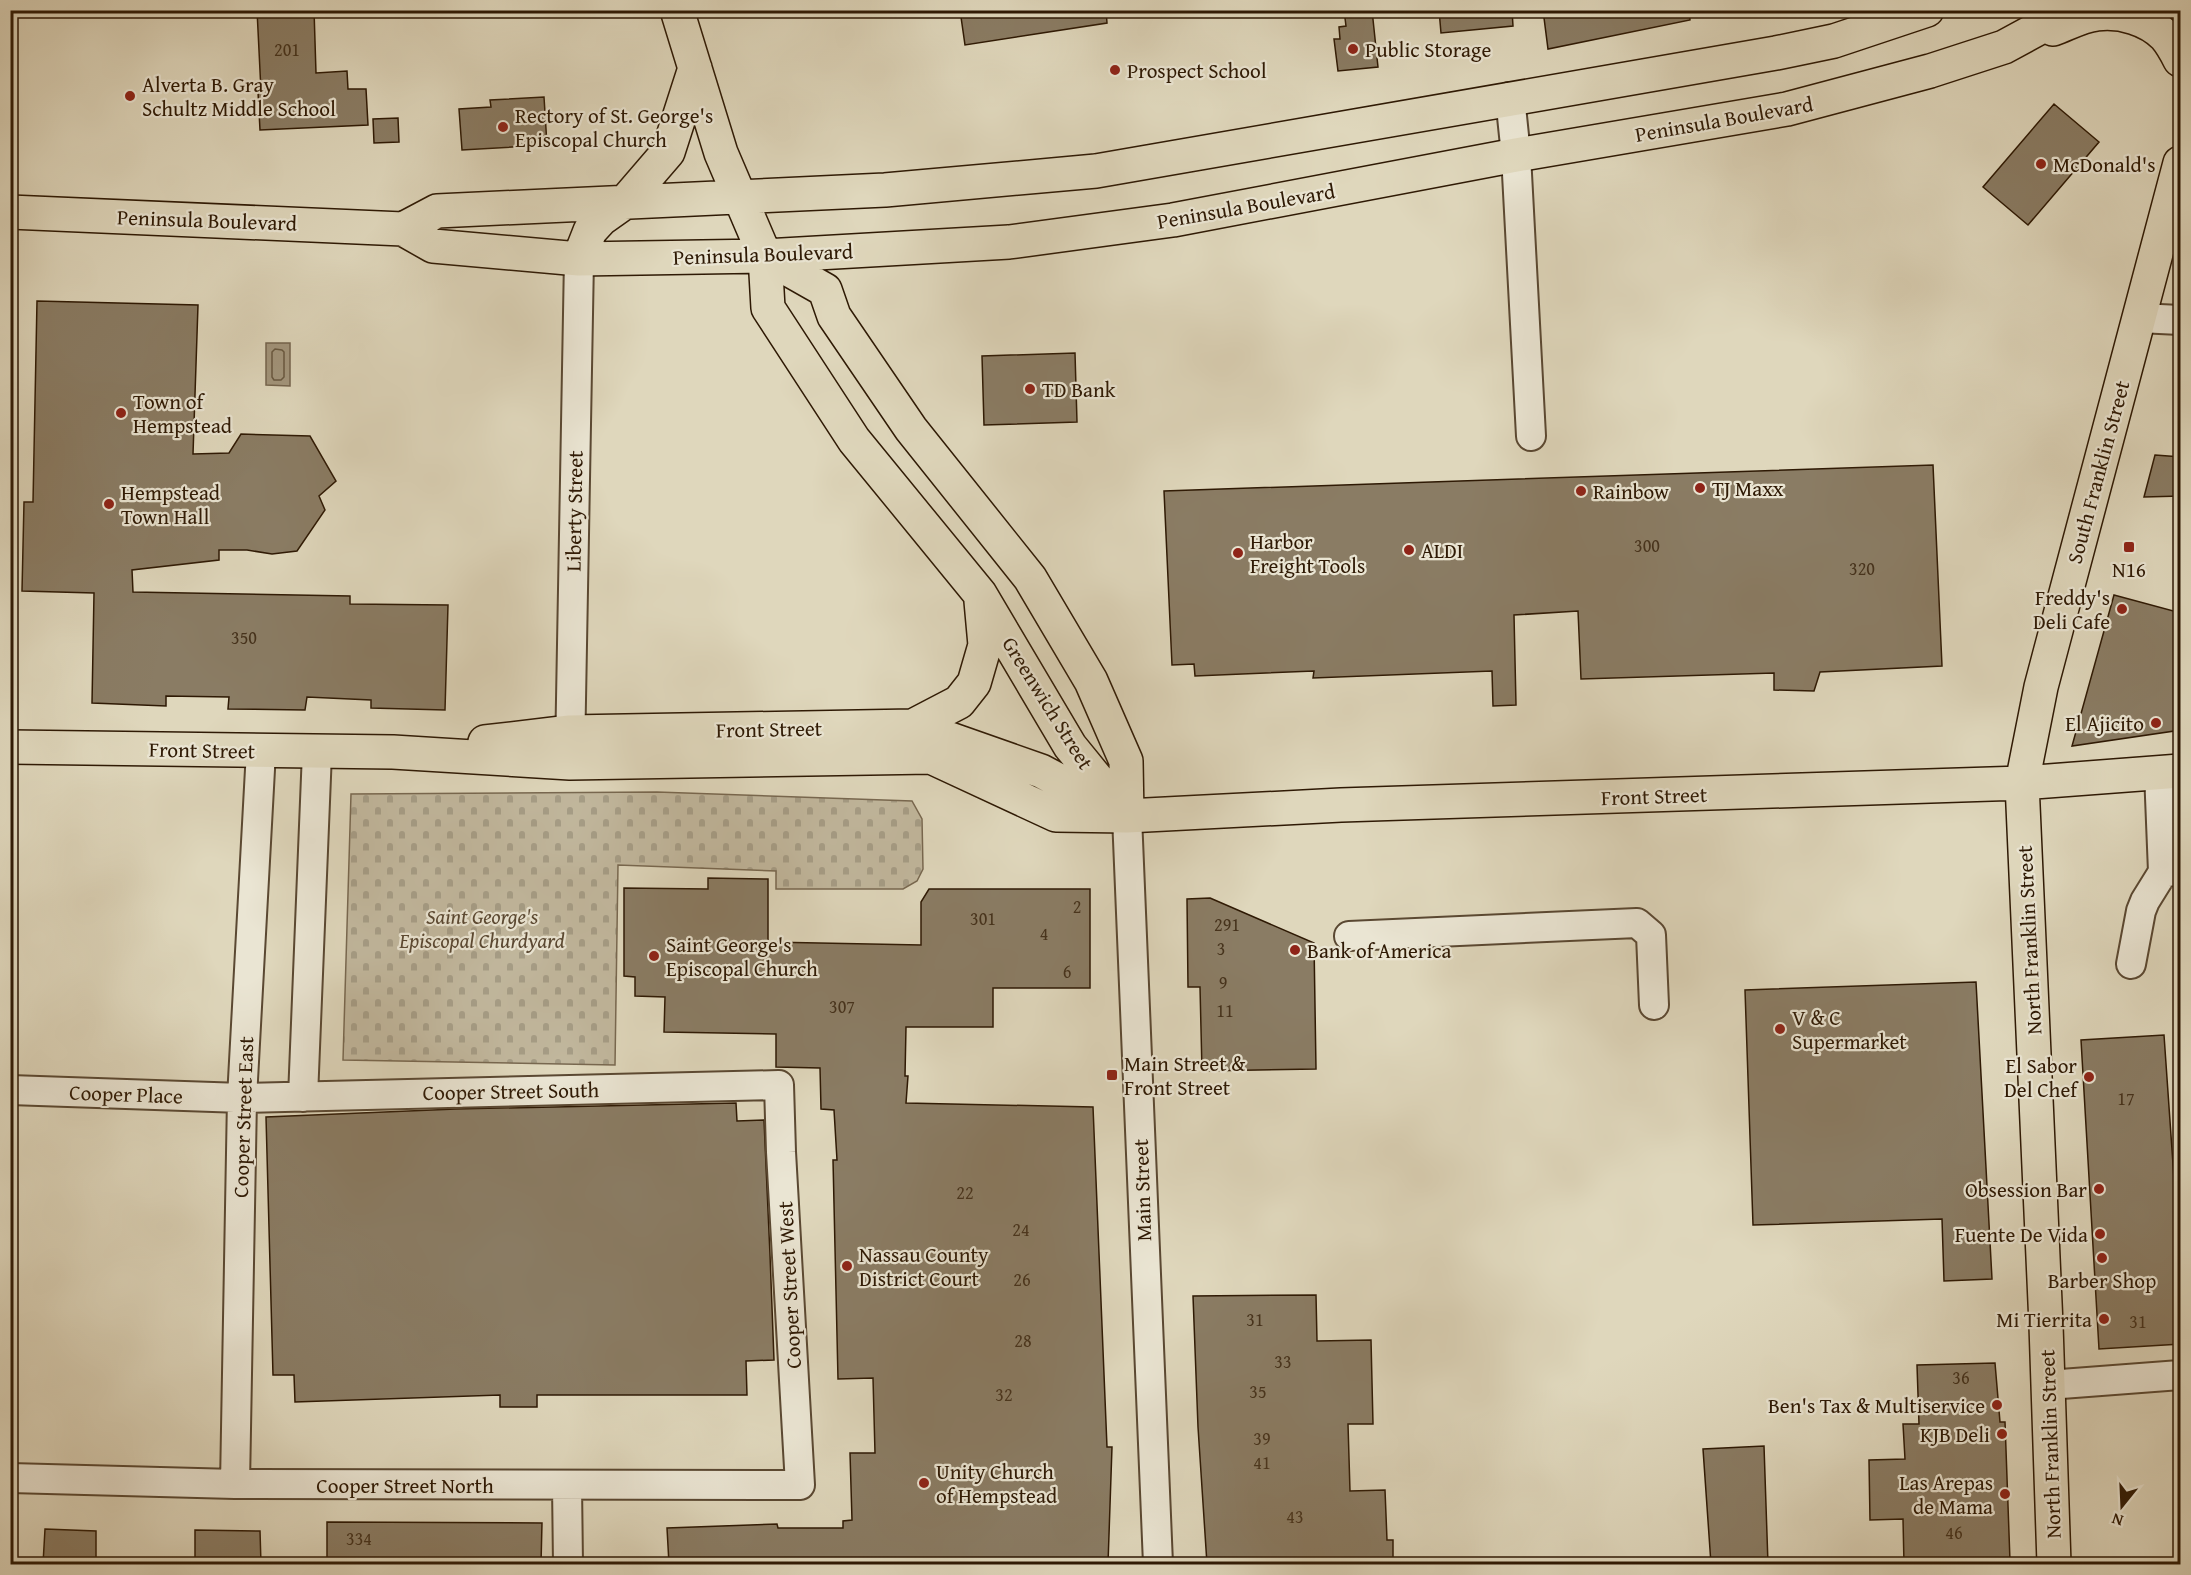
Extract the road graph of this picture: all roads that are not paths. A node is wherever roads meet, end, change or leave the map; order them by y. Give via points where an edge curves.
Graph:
1 (678, 10) edge
2 (1927, 10) edge
3 (2072, 10) edge
4 (2004, 47) junction
5 (2181, 60) edge
6 (695, 68) junction
7 (1510, 97) junction
8 (1516, 155) junction
9 (2181, 163) edge
10 (740, 197) junction
11 (625, 202) junction
12 (10, 212) edge
13 (403, 229) junction
14 (765, 256) junction
15 (579, 259) junction
16 (2139, 318) junction
17 (2181, 320) edge
18 (1531, 436) dead end
19 (980, 594) junction
20 (914, 726) junction
21 (10, 747) edge
22 (570, 748) junction
23 (261, 751) junction
24 (317, 752) junction
25 (2170, 772) edge
26 (2022, 783) junction
27 (1126, 816) junction
28 (2172, 871) edge
29 (1349, 936) dead end
30 (2132, 964) dead end
31 (1654, 1005) dead end
32 (779, 1085) joint
33 (10, 1090) edge
34 (303, 1097) junction
35 (242, 1098) junction
36 (2181, 1375) edge
37 (2048, 1385) junction
38 (10, 1478) edge
39 (235, 1484) junction
40 (567, 1485) junction
41 (800, 1485) joint
42 (568, 1564) edge
43 (1158, 1564) edge
44 (2054, 1564) edge

1 - 6 main road, Greenwich Street
2 - 7 main road via 1834,41
3 - 4 main road, Peninsula Boulevard
4 - 5 main road via 2095,14 2118,13 2154,27 2167,38
4 - 8 main road, Peninsula Boulevard via 1787,109
6 - 10 main road, Greenwich Street via 721,153
6 - 11 main road via 668,152
7 - 8 street
7 - 10 main road via 1096,171 885,190
8 - 14 main road, Peninsula Boulevard via 1173,220 1009,242
8 - 18 street
9 - 16 main road, South Franklin Street
10 - 11 main road
10 - 14 main road, Greenwich Street
11 - 13 main road via 437,211
11 - 15 main road via 590,231
12 - 13 main road, Peninsula Boulevard
13 - 15 main road, Peninsula Boulevard via 433,246
14 - 15 main road, Peninsula Boulevard
14 - 19 main road, Greenwich Street via 768,308 854,440
14 - 27 main road, Greenwich Street via 825,290 834,316 911,429 1030,578 1091,681 1126,761
15 - 22 street, Liberty Street
16 - 17 street
16 - 26 main road, South Franklin Street via 2041,687
19 - 20 main road via 985,645 974,683 959,702
19 - 27 main road, Greenwich Street via 1070,746
20 - 22 main road, Front Street
20 - 27 main road, Front Street via 1041,771
21 - 23 main road, Front Street
22 - 24 main road, Front Street
22 - 27 main road, Front Street via 931,757 1056,815
23 - 24 main road, Front Street
23 - 35 street, Cooper Street East
24 - 34 street
25 - 26 main road, Front Street
25 - 28 street
26 - 27 main road, Front Street via 1341,805
26 - 37 main road, North Franklin Street
27 - 43 street, Main Street
28 - 30 street via 2145,901
29 - 31 street via 1637,923 1651,935
32 - 34 street, Cooper Street South
32 - 41 street, Cooper Street West
33 - 35 street, Cooper Place
34 - 35 street, Cooper Street South
35 - 39 street, Cooper Street East
36 - 37 street
37 - 44 main road, North Franklin Street
38 - 39 street, Cooper Street North
39 - 40 street, Cooper Street North
40 - 41 street, Cooper Street North
40 - 42 street

